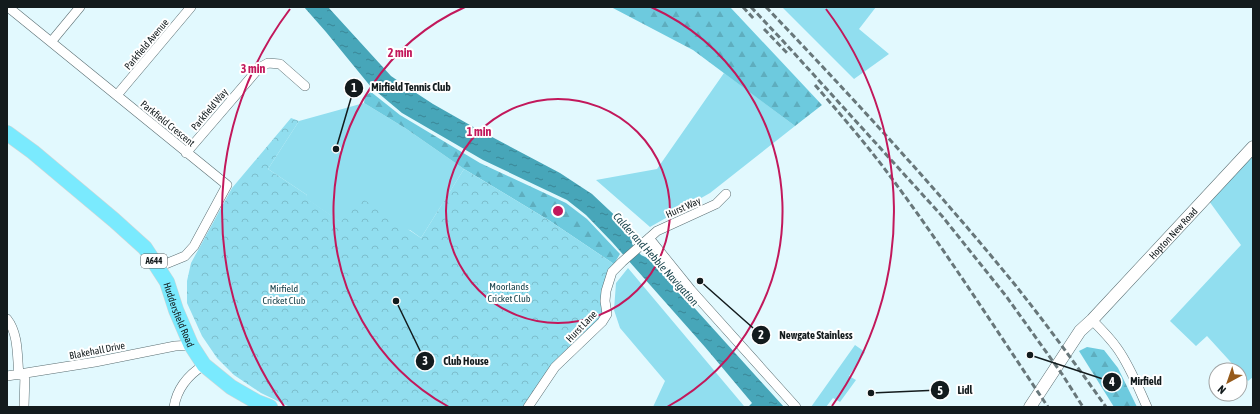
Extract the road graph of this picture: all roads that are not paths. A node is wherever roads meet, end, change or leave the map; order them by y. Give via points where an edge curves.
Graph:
1 (8, 7) edge
2 (80, 7) edge
3 (191, 7) edge
4 (51, 42) junction
5 (306, 86) dead end
6 (117, 96) junction
7 (7, 133) edge
8 (1253, 147) edge
9 (186, 153) junction
10 (726, 194) dead end
11 (645, 241) junction
12 (158, 267) junction
13 (7, 319) edge
14 (1092, 320) junction
15 (192, 345) junction
16 (204, 364) junction
17 (22, 375) junction
18 (7, 376) edge
19 (24, 407) edge
20 (174, 407) edge
21 (270, 407) edge
22 (528, 407) edge
23 (796, 407) edge
24 (1030, 407) edge
25 (1147, 407) edge

1 - 4 street, Parkfield Crescent
2 - 4 street
3 - 6 street, Parkfield Avenue
4 - 6 street, Parkfield Crescent
5 - 9 street, Parkfield Way via 280,64 268,64 259,68
6 - 9 street, Parkfield Crescent
7 - 12 highway, Huddersfield Road / A644 via 114,220 145,248
8 - 14 street, Hopton New Road
9 - 12 street, Parkfield Crescent via 227,185 194,246 185,256
10 - 11 street, Hurst Way via 716,204 657,231
11 - 22 street, Hurst Lane via 612,272 606,291 607,314 602,322 555,367
11 - 23 street
12 - 15 highway, Huddersfield Road / A644 via 167,282
13 - 17 street via 11,324
14 - 24 street, Hopton New Road via 1080,331
14 - 25 street via 1117,347 1129,366
15 - 16 highway, Huddersfield Road / A644
15 - 17 street, Blakehall Drive
16 - 20 street via 186,380 176,396
16 - 21 highway, Huddersfield Road / A644 via 231,387
17 - 18 street, Blakehall Drive
17 - 19 street

